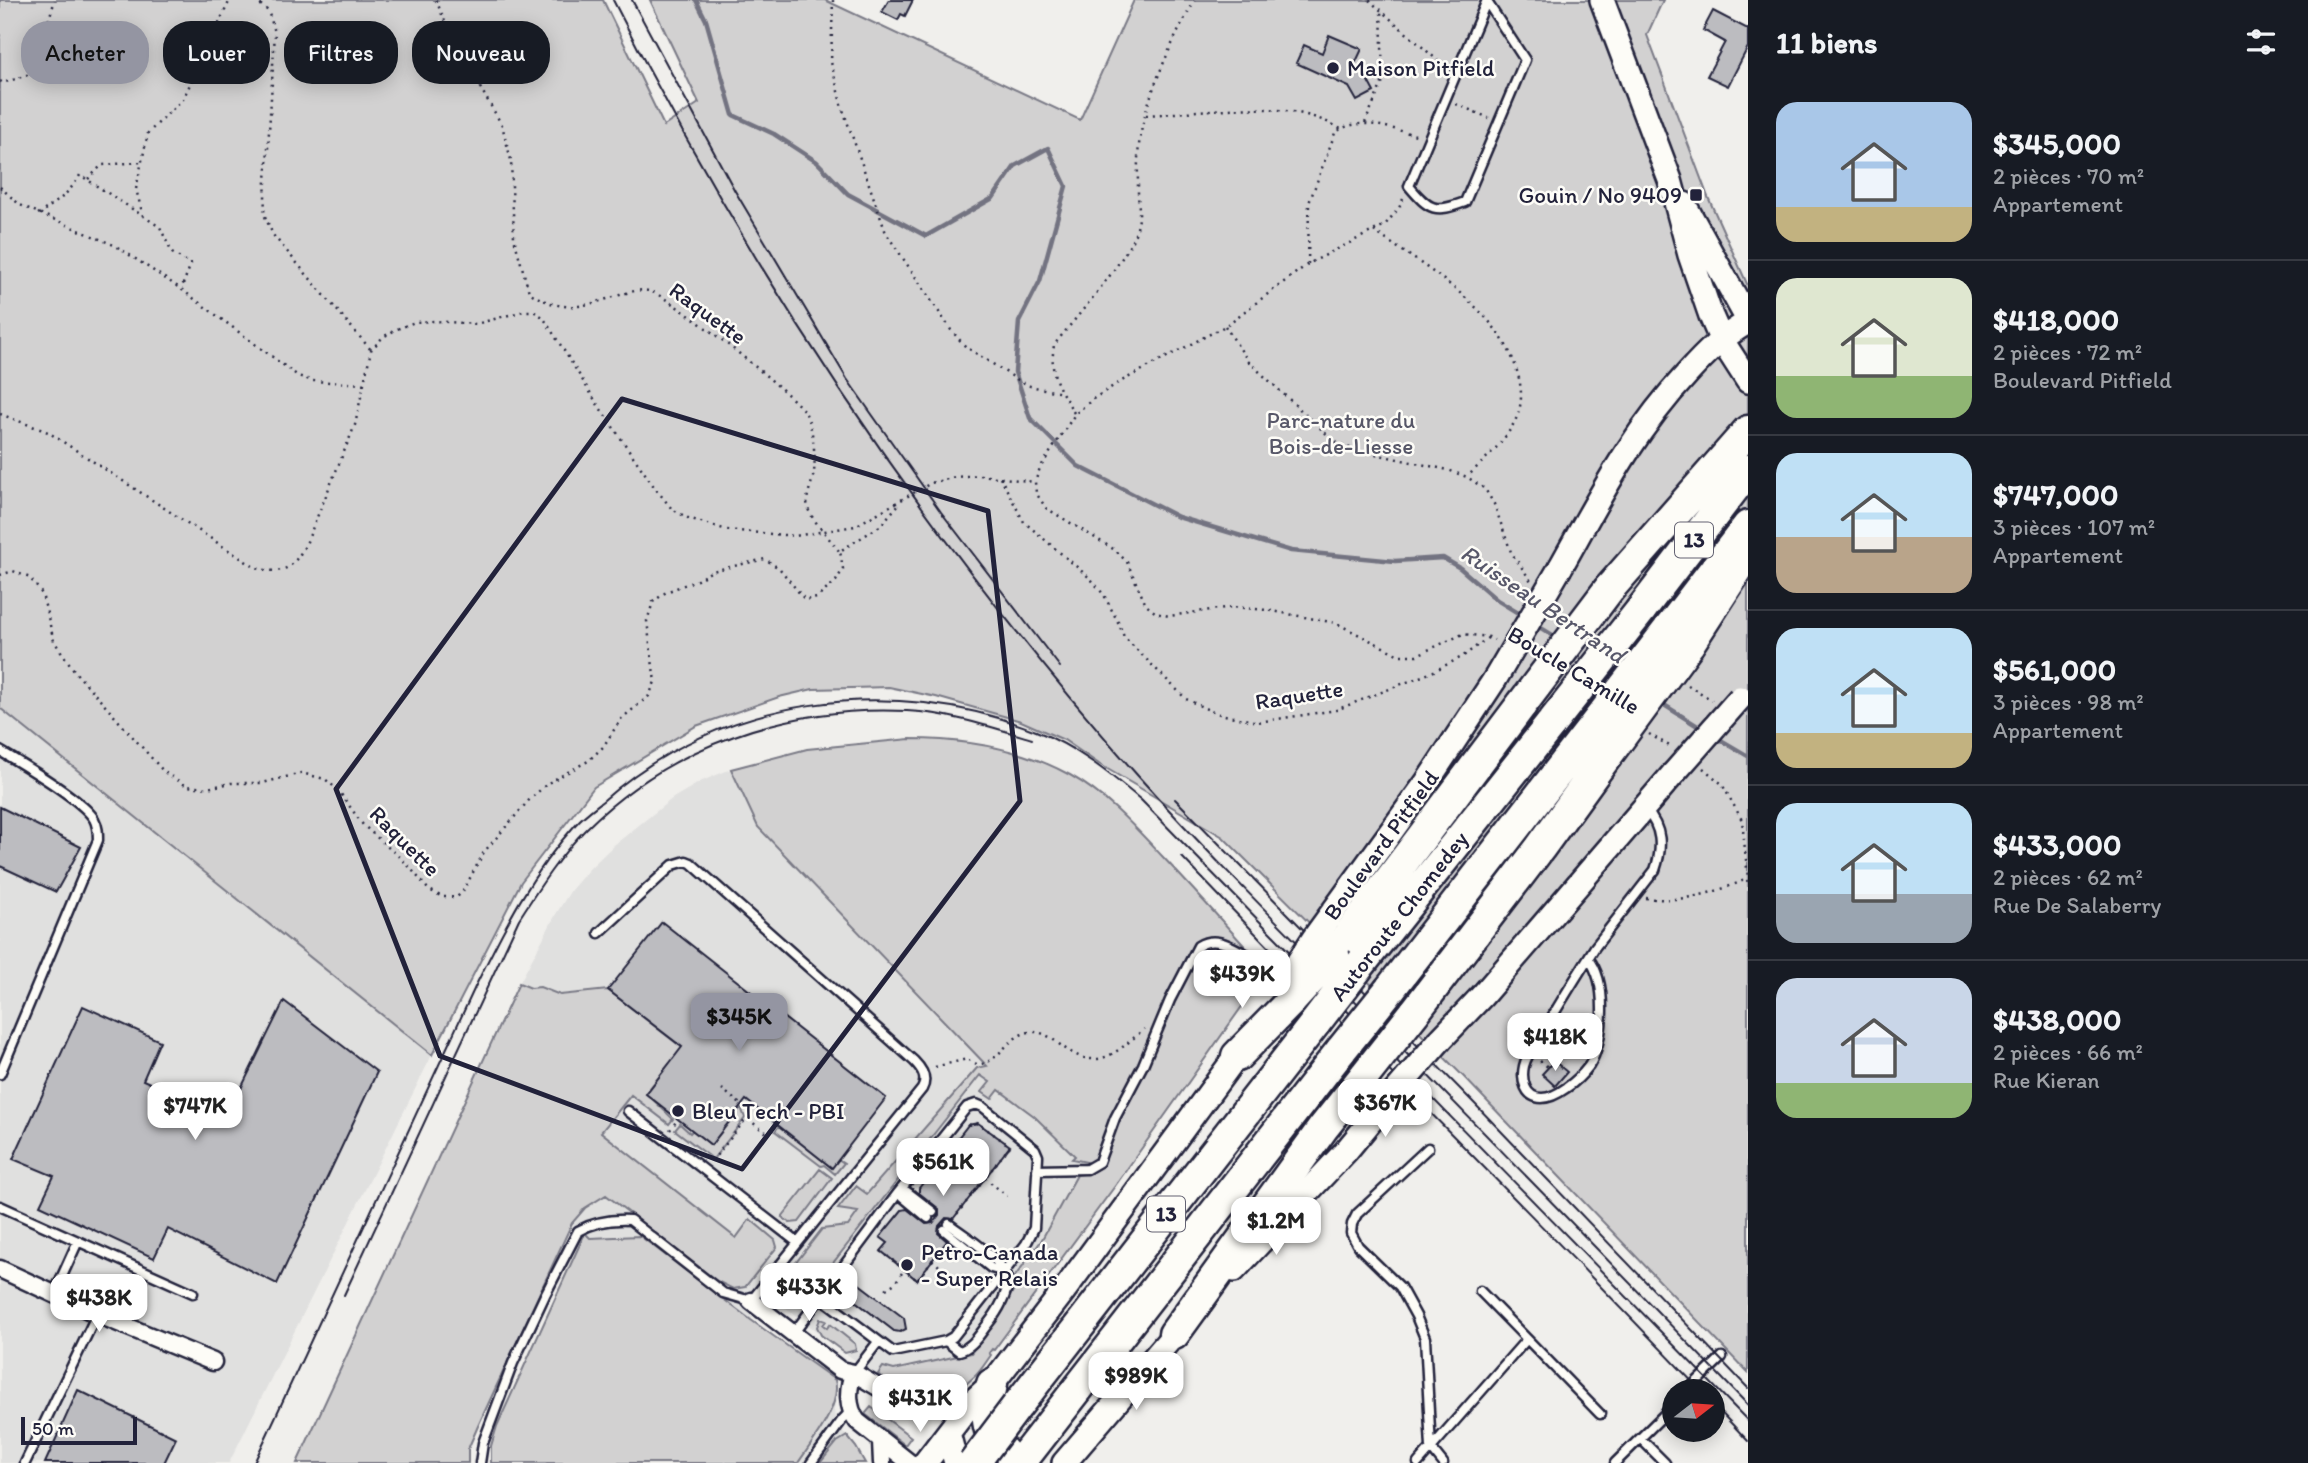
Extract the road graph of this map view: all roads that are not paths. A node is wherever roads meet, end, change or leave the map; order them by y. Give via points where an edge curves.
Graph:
1 (1602, 0) edge
2 (1487, 1) edge
3 (1670, 180) junction
4 (1748, 321) edge
5 (1721, 339) junction
6 (1748, 381) edge
7 (1748, 431) edge
8 (1748, 470) edge
9 (1748, 526) edge
10 (1748, 553) edge
11 (1679, 637) junction
12 (1744, 694) edge
13 (0, 751) edge
14 (1644, 807) junction
15 (599, 933) dead end
16 (1344, 942) junction
17 (1588, 958) junction
18 (1271, 962) dead end
19 (1237, 1056) joint
20 (0, 1074) edge
21 (628, 1111) dead end
22 (1429, 1148) dead end
23 (1037, 1170) junction
24 (900, 1190) junction
25 (0, 1206) edge
26 (931, 1215) dead end
27 (949, 1224) road end
28 (78, 1241) junction
29 (797, 1242) junction
30 (0, 1269) edge
31 (1004, 1272) junction
32 (1480, 1291) dead end
33 (192, 1293) dead end
34 (54, 1294) junction
35 (820, 1297) junction
36 (751, 1301) junction
37 (97, 1314) junction
38 (793, 1334) junction
39 (1174, 1334) junction
40 (1527, 1339) junction
41 (946, 1341) junction
42 (878, 1342) junction
43 (1722, 1357) dead end
44 (214, 1362) dead end
45 (854, 1373) junction
46 (1700, 1379) edge
47 (981, 1394) junction
48 (851, 1412) junction
49 (1600, 1414) dead end
50 (1662, 1417) edge
51 (948, 1433) junction
52 (1641, 1439) junction
53 (881, 1441) junction
54 (1431, 1448) junction
55 (25, 1463) edge
56 (480, 1463) edge
57 (811, 1463) edge
58 (882, 1463) edge
59 (909, 1463) edge
60 (925, 1463) edge
61 (956, 1463) edge
62 (974, 1463) edge
63 (1019, 1463) edge
64 (1064, 1463) edge
65 (1418, 1463) edge
66 (1443, 1463) edge
67 (1615, 1463) edge
68 (1665, 1463) edge

1 - 3 main road
2 - 2 lane via 1525,60 1465,202 1443,210 1424,204 1409,186
3 - 4 main road
3 - 5 main road via 1690,255
4 - 5 main road, Boulevard Pitfield
5 - 6 main road
5 - 16 main road, Boulevard Pitfield, bridge via 1678,383 1611,474 1494,679 1427,782
7 - 16 highway, bridge via 1609,589
8 - 16 highway, Autoroute Chomedey / 13, bridge via 1551,723
9 - 11 highway, Autoroute Chomedey / 13
10 - 11 highway
11 - 39 highway, bridge via 1606,757 1323,1128
11 - 63 highway, Autoroute Chomedey / 13, bridge via 1582,741
12 - 14 main road, bridge
13 - 20 lane via 86,809 97,826 98,840
14 - 17 lane via 1657,827 1661,847 1656,870
14 - 39 main road, bridge via 1346,1151
15 - 29 lane via 673,865 691,863 922,1070 922,1089
16 - 19 highway, bridge via 1288,993
16 - 62 highway, Autoroute Chomedey / 13, bridge via 1316,1022
17 - 17 lane via 1524,1067 1525,1088 1532,1096 1552,1096 1574,1082 1595,1052 1602,1009 1597,974
18 - 23 lane via 1217,941 1203,943 1192,955 1163,1015 1099,1162 1087,1168
19 - 47 main road
21 - 29 lane
22 - 54 lane via 1357,1214 1351,1233 1400,1287 1425,1338
23 - 24 lane via 1035,1149 973,1104 957,1117
23 - 31 lane via 1034,1228
24 - 26 lane
24 - 35 lane
25 - 28 lane
27 - 31 lane via 991,1268
28 - 33 lane
28 - 34 lane
29 - 36 lane
30 - 34 street
31 - 41 lane
31 - 41 lane via 1007,1284 1001,1301 970,1346 959,1351
32 - 40 lane
34 - 37 street
35 - 38 lane
35 - 42 lane
36 - 38 street
36 - 56 lane via 723,1293 629,1220 578,1231 513,1363
37 - 44 street
37 - 55 lane
38 - 45 street via 840,1370
39 - 64 main road
40 - 49 lane
40 - 54 lane
41 - 42 lane via 897,1353
42 - 45 lane
43 - 46 lane
45 - 47 street via 917,1404
45 - 48 street
47 - 51 main road
47 - 63 highway via 1000,1449
48 - 53 street
48 - 57 lane
50 - 52 lane
51 - 60 main road
51 - 61 main road
52 - 67 lane
52 - 68 lane
53 - 58 street
53 - 59 street
54 - 65 lane
54 - 66 lane

